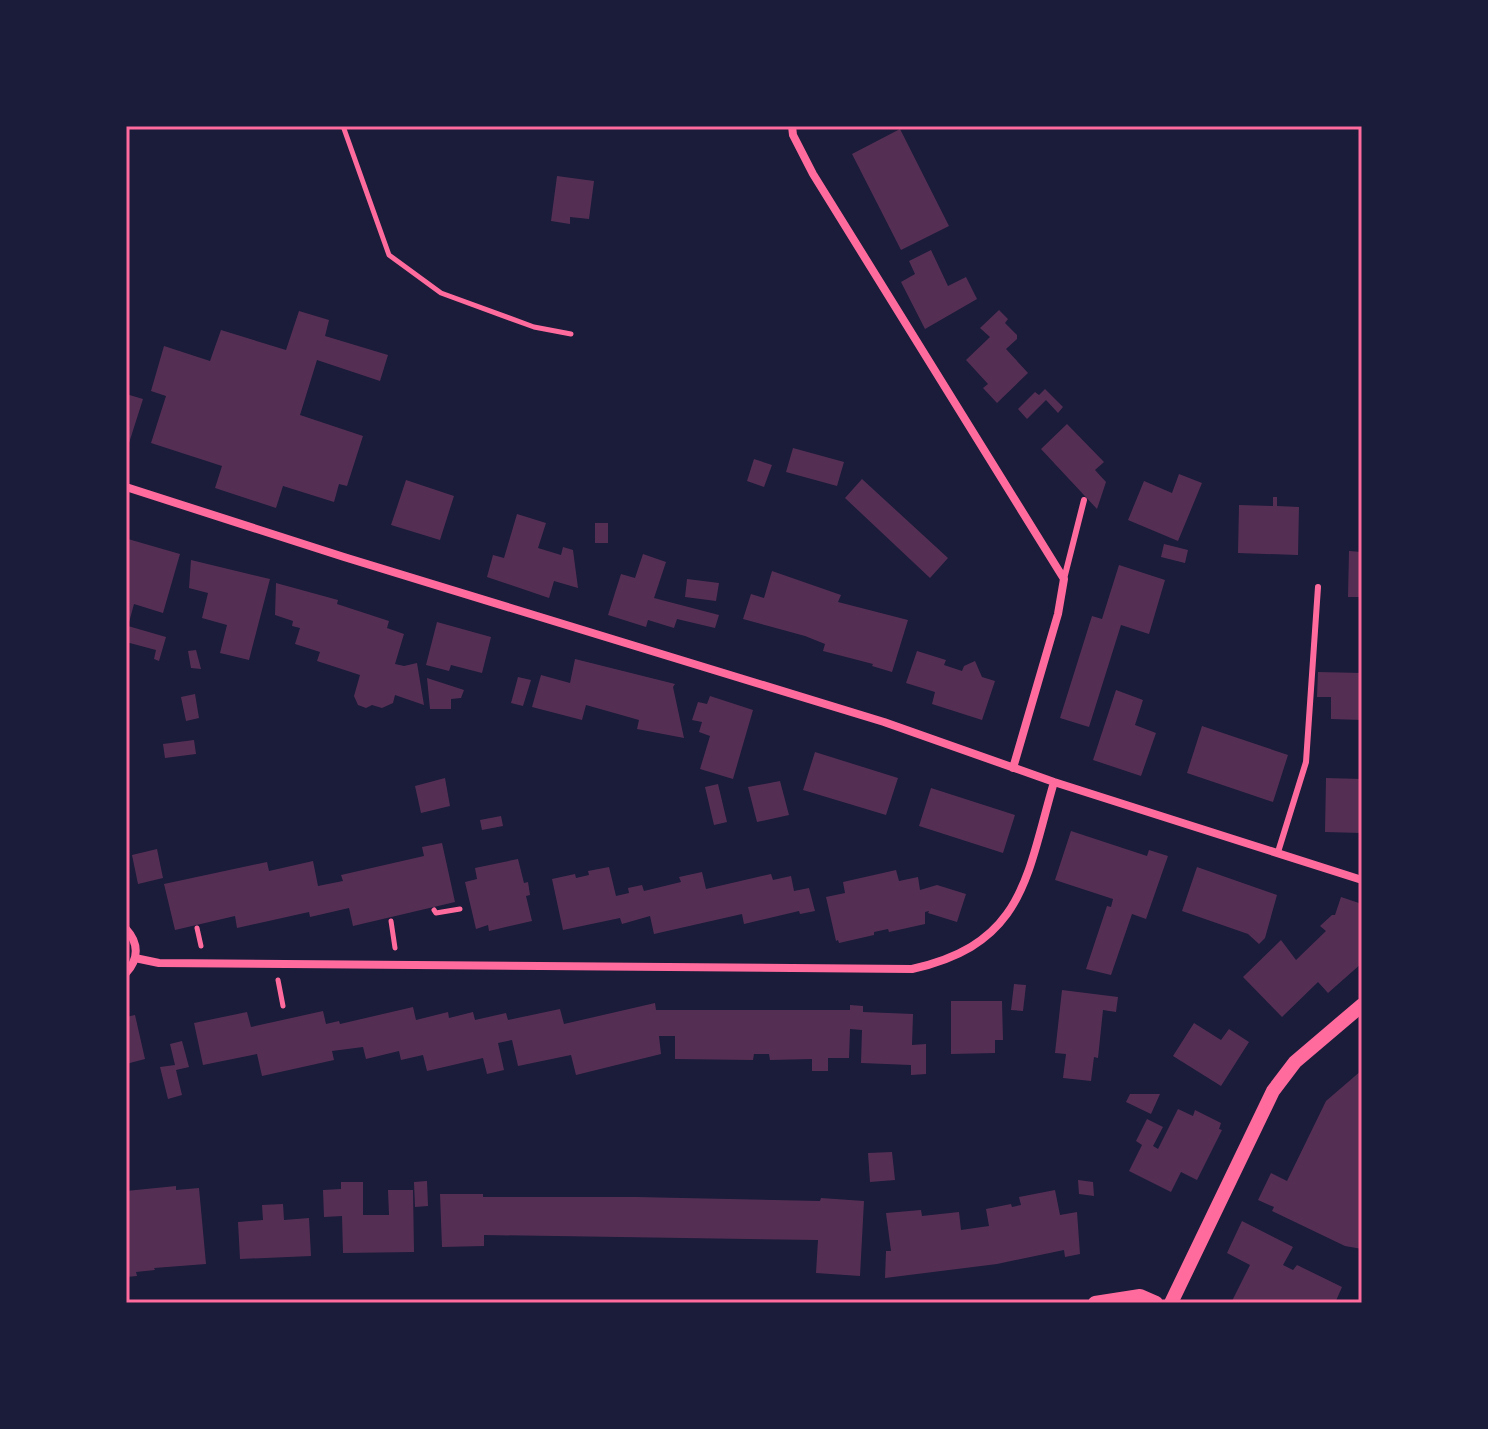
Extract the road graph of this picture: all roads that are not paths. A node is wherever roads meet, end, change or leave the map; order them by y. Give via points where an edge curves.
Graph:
1 (792, 126) edge
2 (126, 487) edge
3 (1084, 500) dead end
4 (1064, 579) junction
5 (1318, 587) dead end
6 (1013, 768) junction
7 (1054, 782) junction
8 (1278, 852) junction
9 (1362, 880) edge
10 (126, 929) edge
11 (135, 958) junction
12 (126, 973) edge
13 (1362, 1005) edge
14 (1095, 1303) edge
15 (1156, 1303) edge
16 (1171, 1303) edge

1 - 4 street via 813,174
2 - 6 street via 884,722
3 - 4 lane
4 - 6 street
5 - 8 lane via 1306,762
6 - 7 street
7 - 8 street
7 - 11 street via 1026,878 1010,911 971,949 912,969 159,963
8 - 9 street
10 - 11 street via 133,938
11 - 12 street
13 - 16 street via 1295,1062 1273,1091
14 - 15 street via 1140,1296

